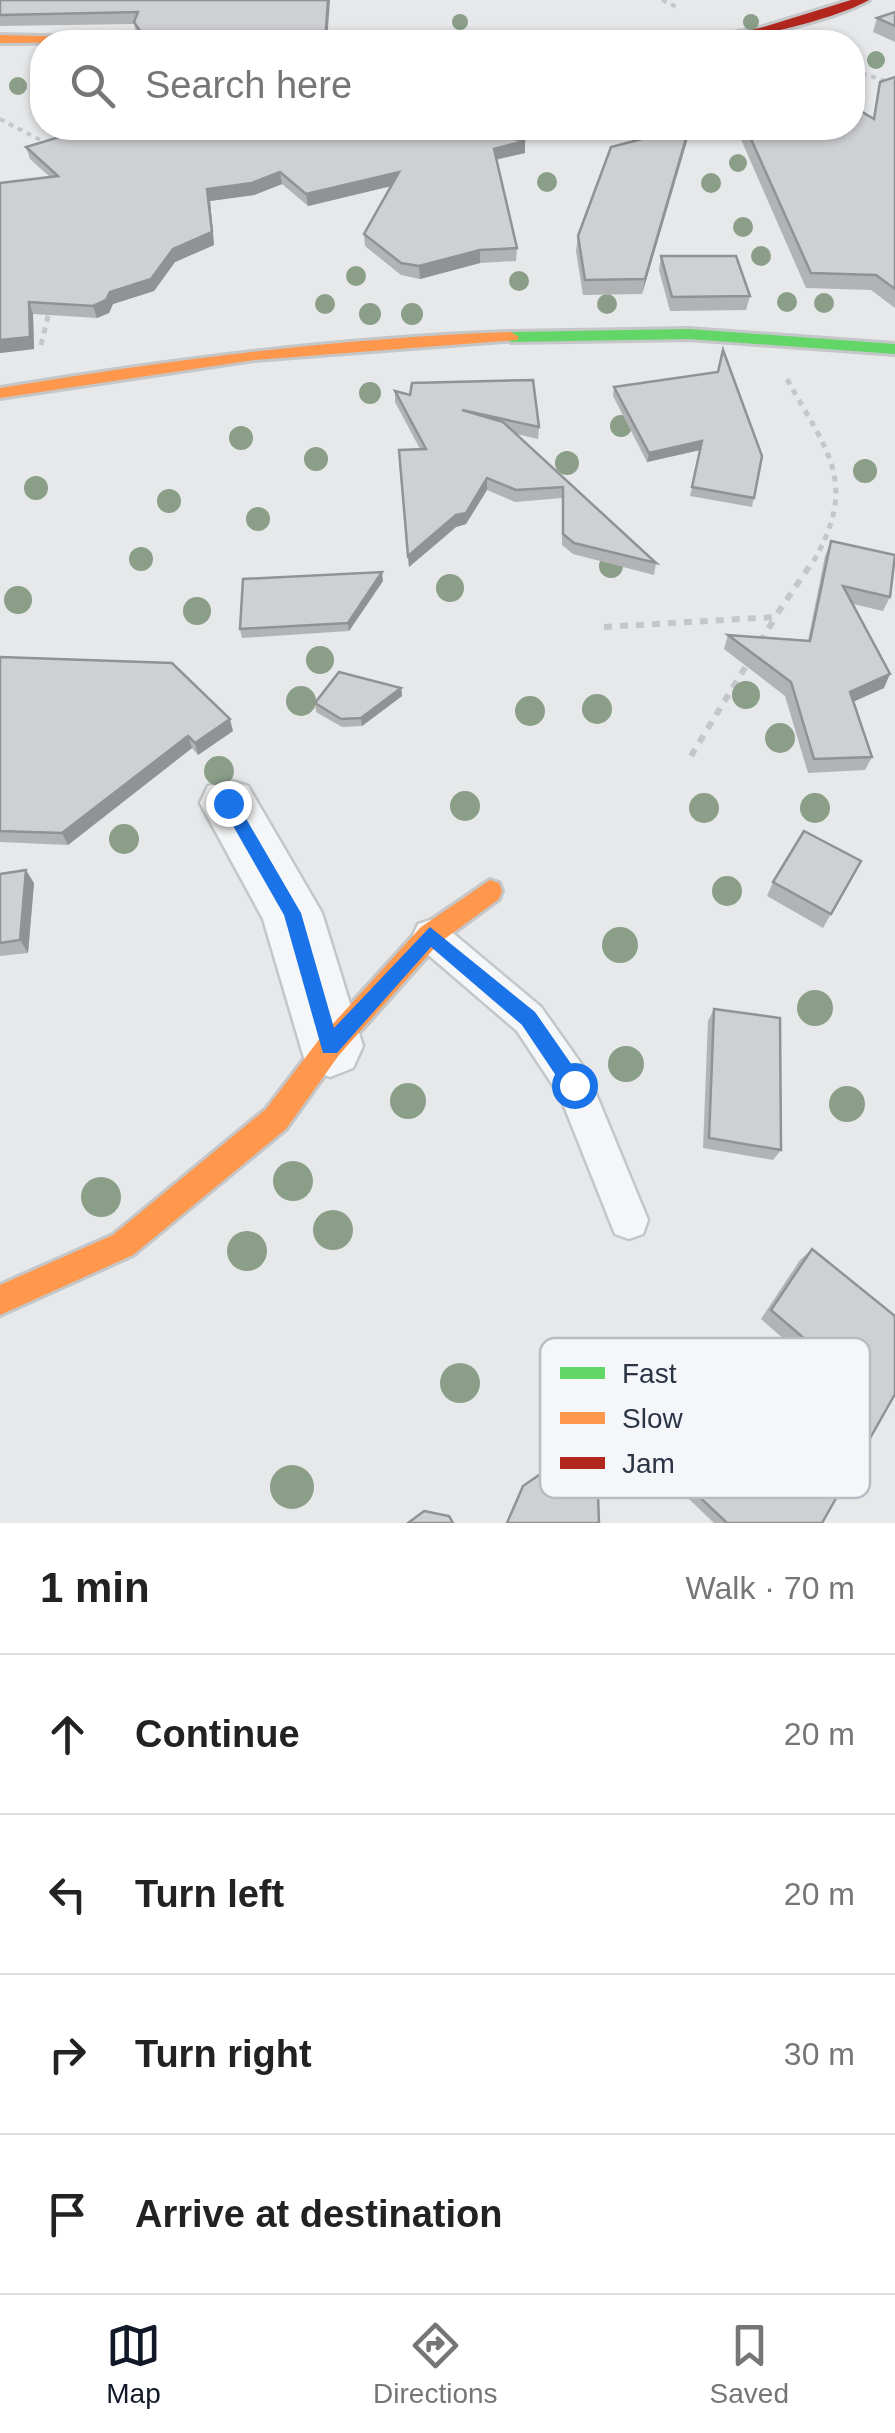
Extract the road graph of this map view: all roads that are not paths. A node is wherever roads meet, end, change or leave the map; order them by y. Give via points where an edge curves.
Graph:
1 (864, 0) edge
2 (765, 30) edge
3 (0, 39) edge
4 (30, 40) edge
5 (895, 349) edge
6 (0, 393) edge
7 (228, 803) dead end
8 (490, 891) dead end
9 (430, 935) junction
10 (330, 1046) junction
11 (629, 1220) dead end
12 (0, 1300) edge

1 - 2 street
3 - 4 street
5 - 6 street via 689,334 381,343 164,366
7 - 10 street via 292,913
8 - 9 street
9 - 10 street
9 - 11 lane via 529,1019 574,1085
10 - 12 street via 276,1119 123,1245

